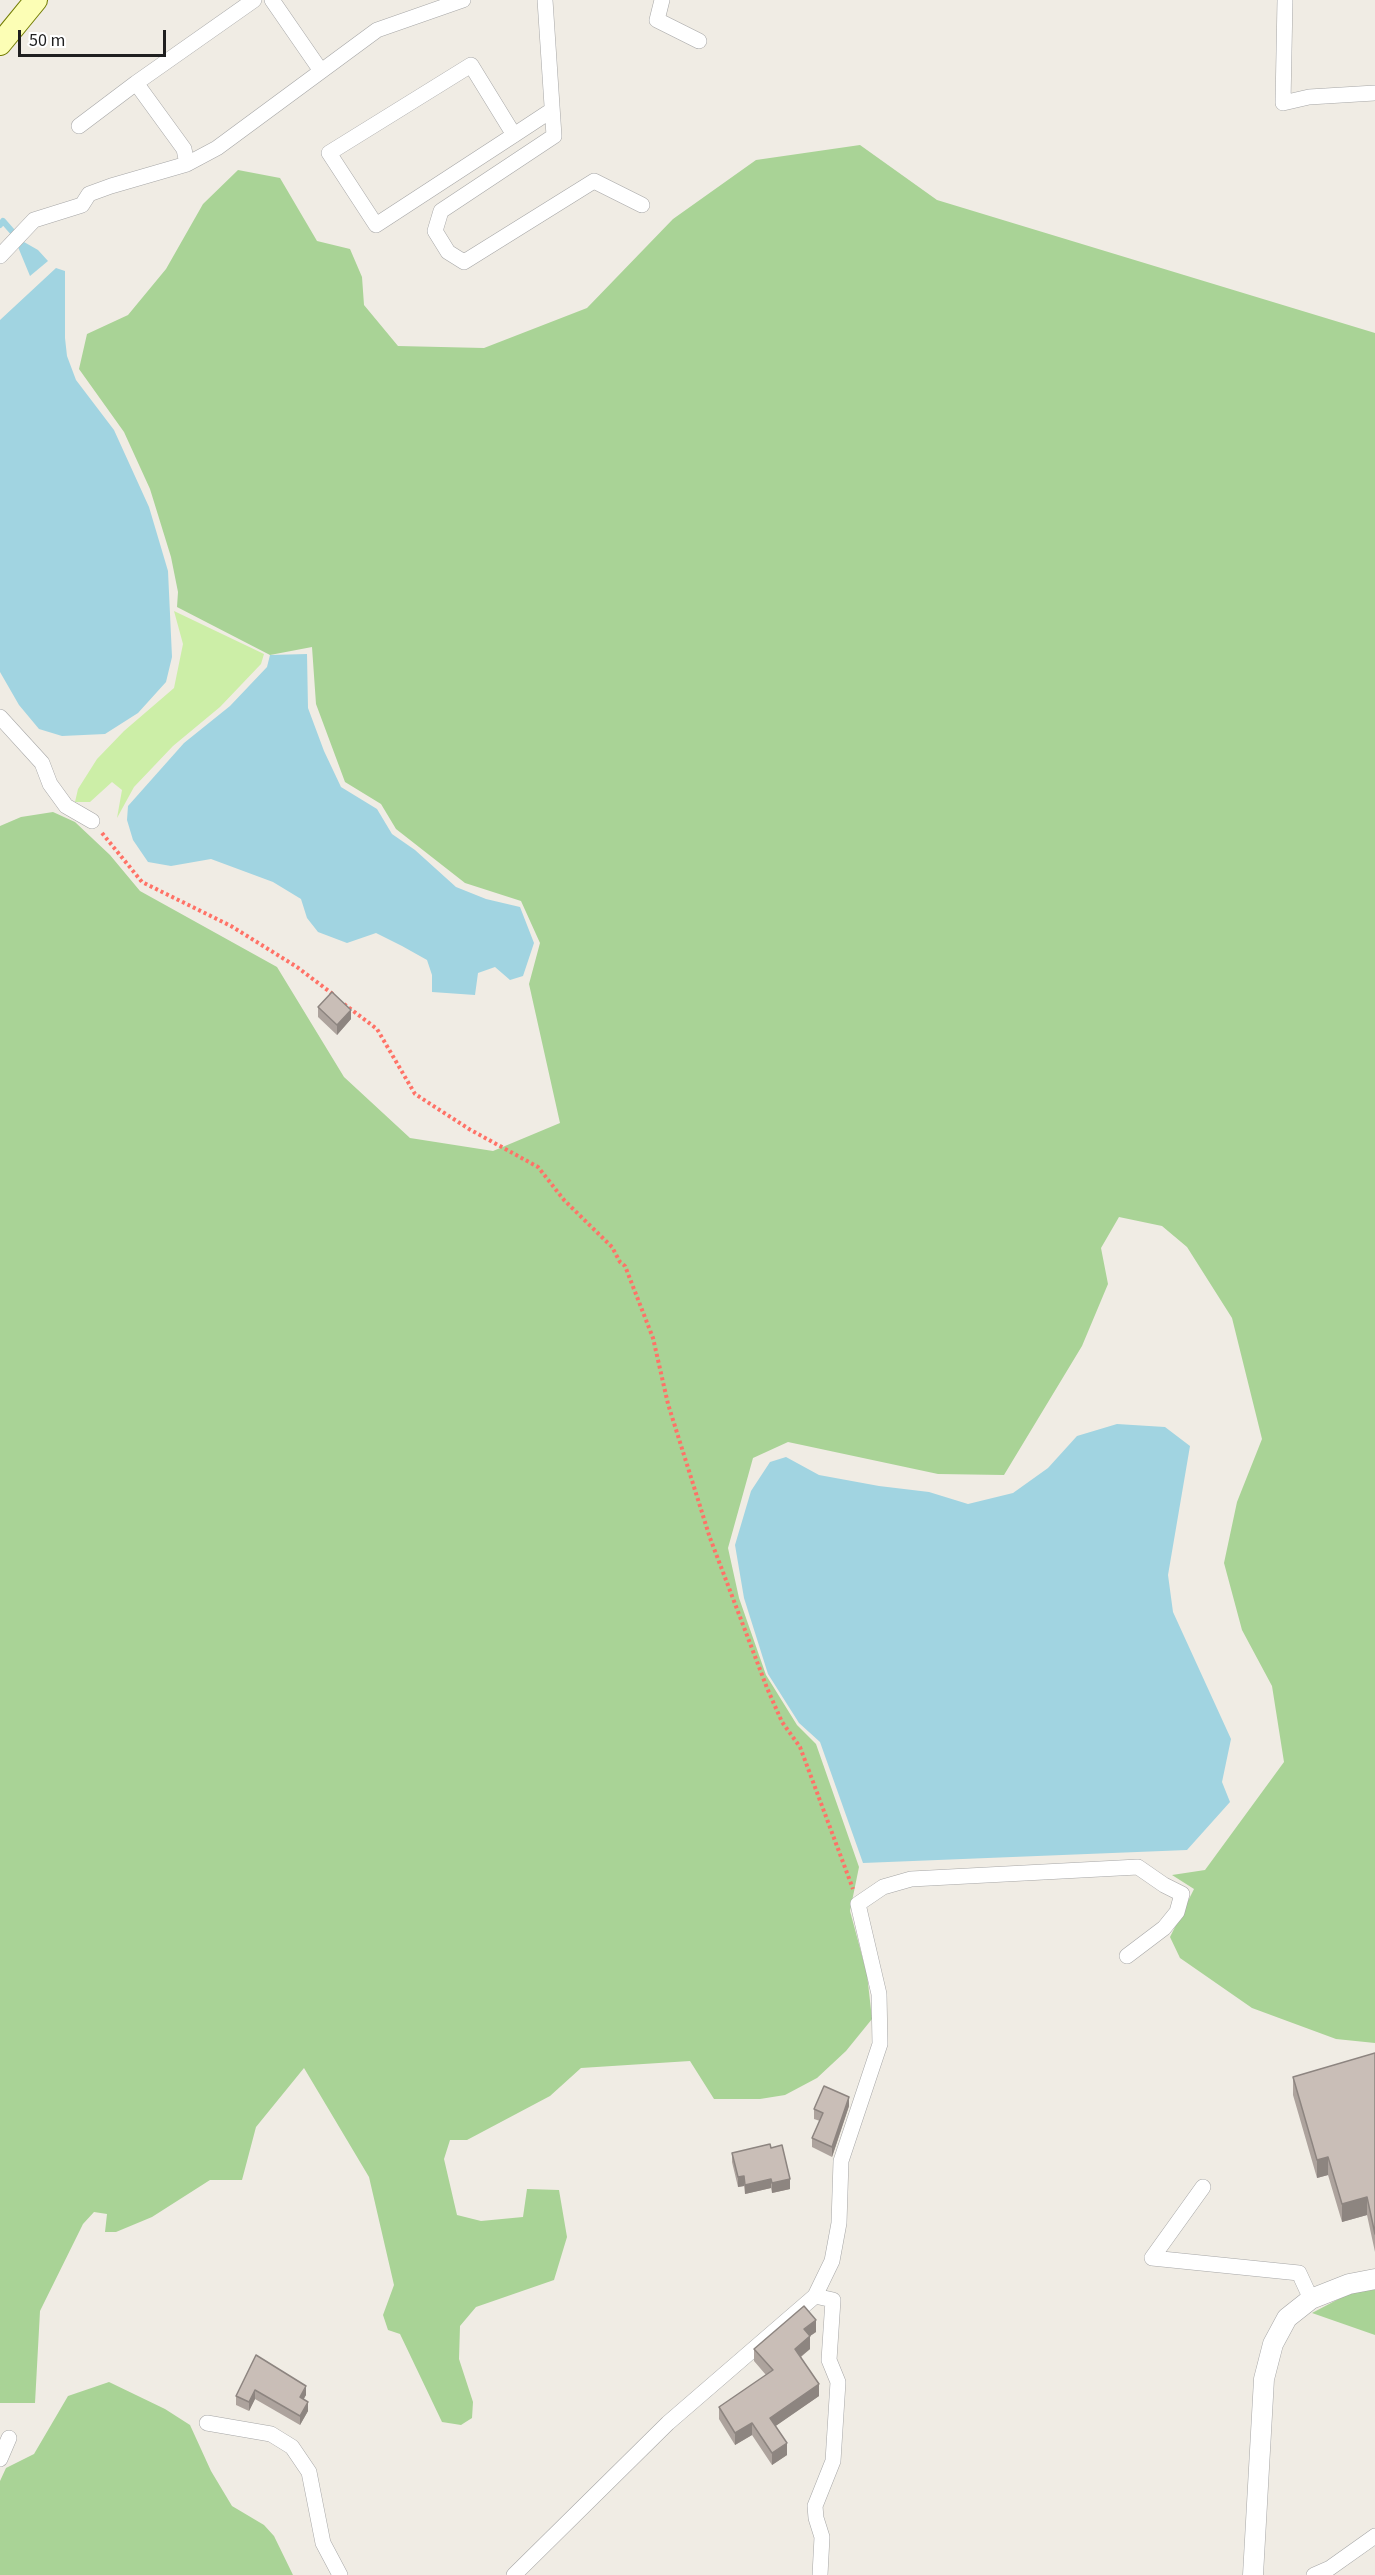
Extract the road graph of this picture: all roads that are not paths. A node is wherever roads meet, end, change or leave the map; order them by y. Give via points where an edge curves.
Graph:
1 (36, 0) edge
2 (254, 0) edge
3 (272, 0) edge
4 (463, 0) edge
5 (545, 0) edge
6 (662, 0) edge
7 (1285, 0) edge
8 (699, 41) dead end
9 (0, 45) edge
10 (321, 71) junction
11 (136, 83) junction
12 (1375, 93) edge
13 (552, 110) junction
14 (79, 126) dead end
15 (514, 135) junction
16 (187, 164) junction
17 (642, 205) dead end
18 (0, 256) edge
19 (0, 717) edge
20 (92, 821) road end
21 (1127, 1956) dead end
22 (1203, 2187) dead end
23 (1375, 2279) edge
24 (815, 2296) junction
25 (1311, 2299) junction
26 (207, 2423) dead end
27 (9, 2438) dead end
28 (0, 2459) edge
29 (1375, 2536) edge
30 (340, 2575) edge
31 (514, 2575) edge
32 (820, 2575) edge
33 (1253, 2575) edge
34 (1314, 2575) edge

1 - 9 main road
2 - 11 street
3 - 10 street
4 - 10 street via 377,30
5 - 13 street
6 - 8 street via 657,20
7 - 12 street via 1283,103 1309,97
10 - 16 street via 217,148
11 - 14 street
11 - 16 street via 184,149
13 - 15 street
13 - 17 street via 554,136 441,211 435,231 448,252 464,262 594,181
15 - 15 street via 375,225 329,153 471,65
16 - 18 street via 89,195 82,205 34,220
19 - 20 street via 42,763 50,784 66,806
21 - 24 street via 1164,1928 1177,1912 1182,1894 1138,1867 911,1879 884,1887 858,1904 879,1994 880,2044 841,2162 839,2223 832,2261
22 - 25 street via 1152,2258 1299,2273
23 - 25 street
24 - 31 street via 668,2424
24 - 32 street via 833,2300 829,2360 838,2382 833,2461 815,2506 822,2537
25 - 33 street via 1287,2318 1273,2344 1264,2379
26 - 30 street via 271,2434 292,2447 309,2472 323,2543
27 - 28 street
29 - 34 street

